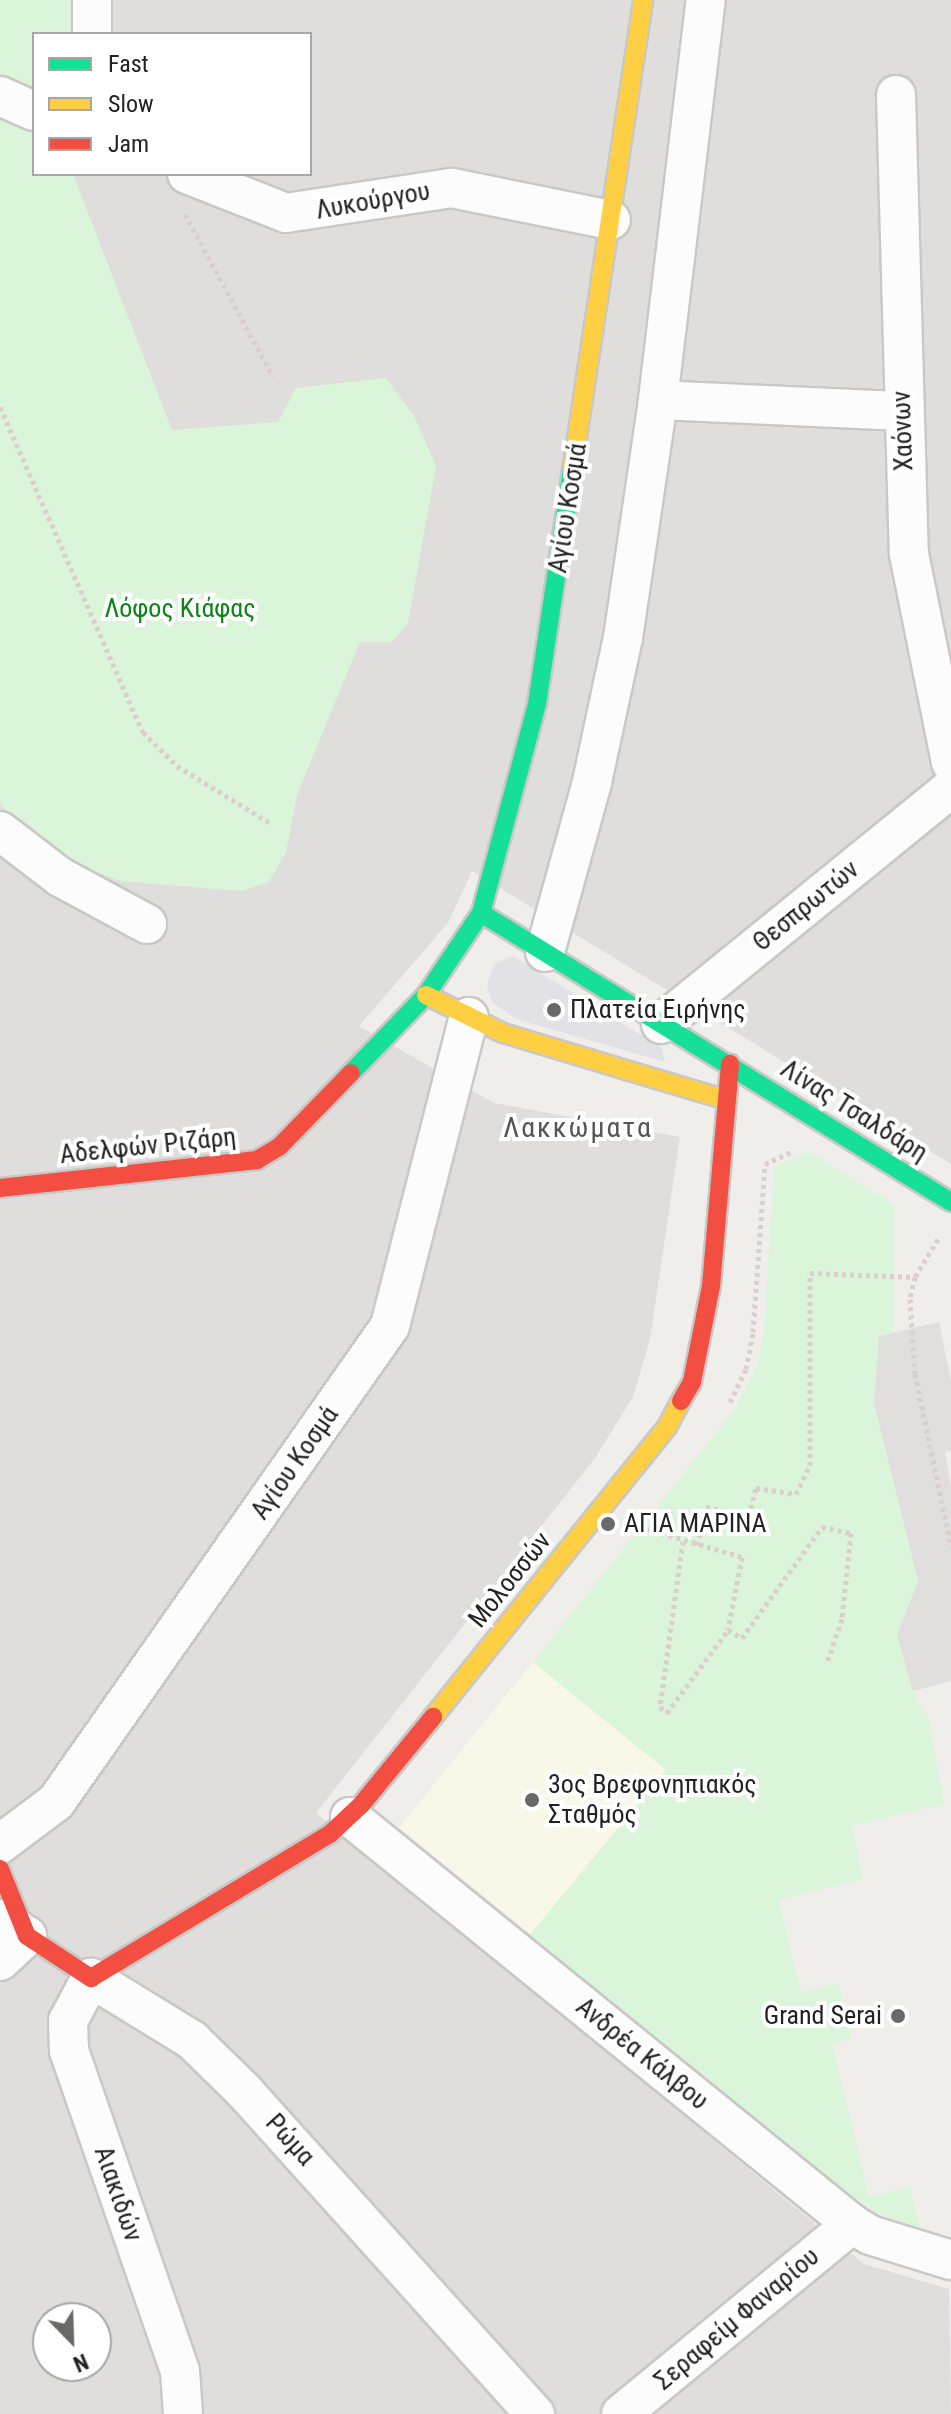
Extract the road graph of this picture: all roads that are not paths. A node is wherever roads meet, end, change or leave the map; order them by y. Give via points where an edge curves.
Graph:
1 (92, 0) edge
2 (643, 0) edge
3 (706, 0) edge
4 (92, 32) edge
5 (896, 95) dead end
6 (0, 96) edge
7 (32, 110) edge
8 (182, 188) edge
9 (611, 220) junction
10 (658, 400) junction
11 (901, 411) junction
12 (951, 763) edge
13 (951, 788) edge
14 (0, 831) edge
15 (481, 913) junction
16 (147, 924) dead end
17 (545, 952) junction
18 (426, 995) junction
19 (469, 1017) junction
20 (661, 1024) junction
21 (730, 1064) junction
22 (727, 1100) junction
23 (0, 1188) edge
24 (951, 1202) edge
25 (350, 1817) junction
26 (0, 1844) edge
27 (0, 1869) edge
28 (14, 1927) edge
29 (0, 1961) edge
30 (91, 1978) junction
31 (852, 2224) junction
32 (951, 2260) edge
33 (183, 2414) edge
34 (535, 2414) edge
35 (621, 2414) edge

1 - 4 street
2 - 9 street, Αγίου Κοσμά
3 - 10 street
5 - 11 street, Χαόνων
6 - 7 street
8 - 9 street, Λυκούργου via 286,213 452,188
9 - 15 street, Αγίου Κοσμά via 537,704
10 - 11 street
10 - 17 street via 623,638 592,782
11 - 12 street, Χαόνων via 909,554
13 - 20 street, Θεσπρωτών
14 - 16 street via 60,877
15 - 17 street, Λίνας Τσαλδάρη
15 - 18 street, Αγίου Κοσμά
17 - 20 street, Λίνας Τσαλδάρη
18 - 19 street
18 - 23 street, Αδελφών Ριζάρη via 279,1147 257,1160
19 - 22 street via 503,1033
19 - 26 street, Αγίου Κοσμά via 390,1326 56,1802
20 - 21 street, Λίνας Τσαλδάρη
21 - 22 street, Μολοσσών
21 - 24 street, Λίνας Τσαλδάρη
22 - 25 street, Μολοσσών via 706,1325 700,1357 679,1407
25 - 30 street, Μολοσσών
25 - 31 street, Ανδρέα Κάλβου
27 - 28 street
28 - 29 street
28 - 30 street, Ρώμα
30 - 33 street, Αιακιδών via 68,2021 69,2051 180,2371
30 - 34 street, Ρώμα via 192,2040 244,2091
31 - 32 street, Ανδρέα Κάλβου via 870,2235
31 - 35 street, Σεραφείμ Φαναρίου

